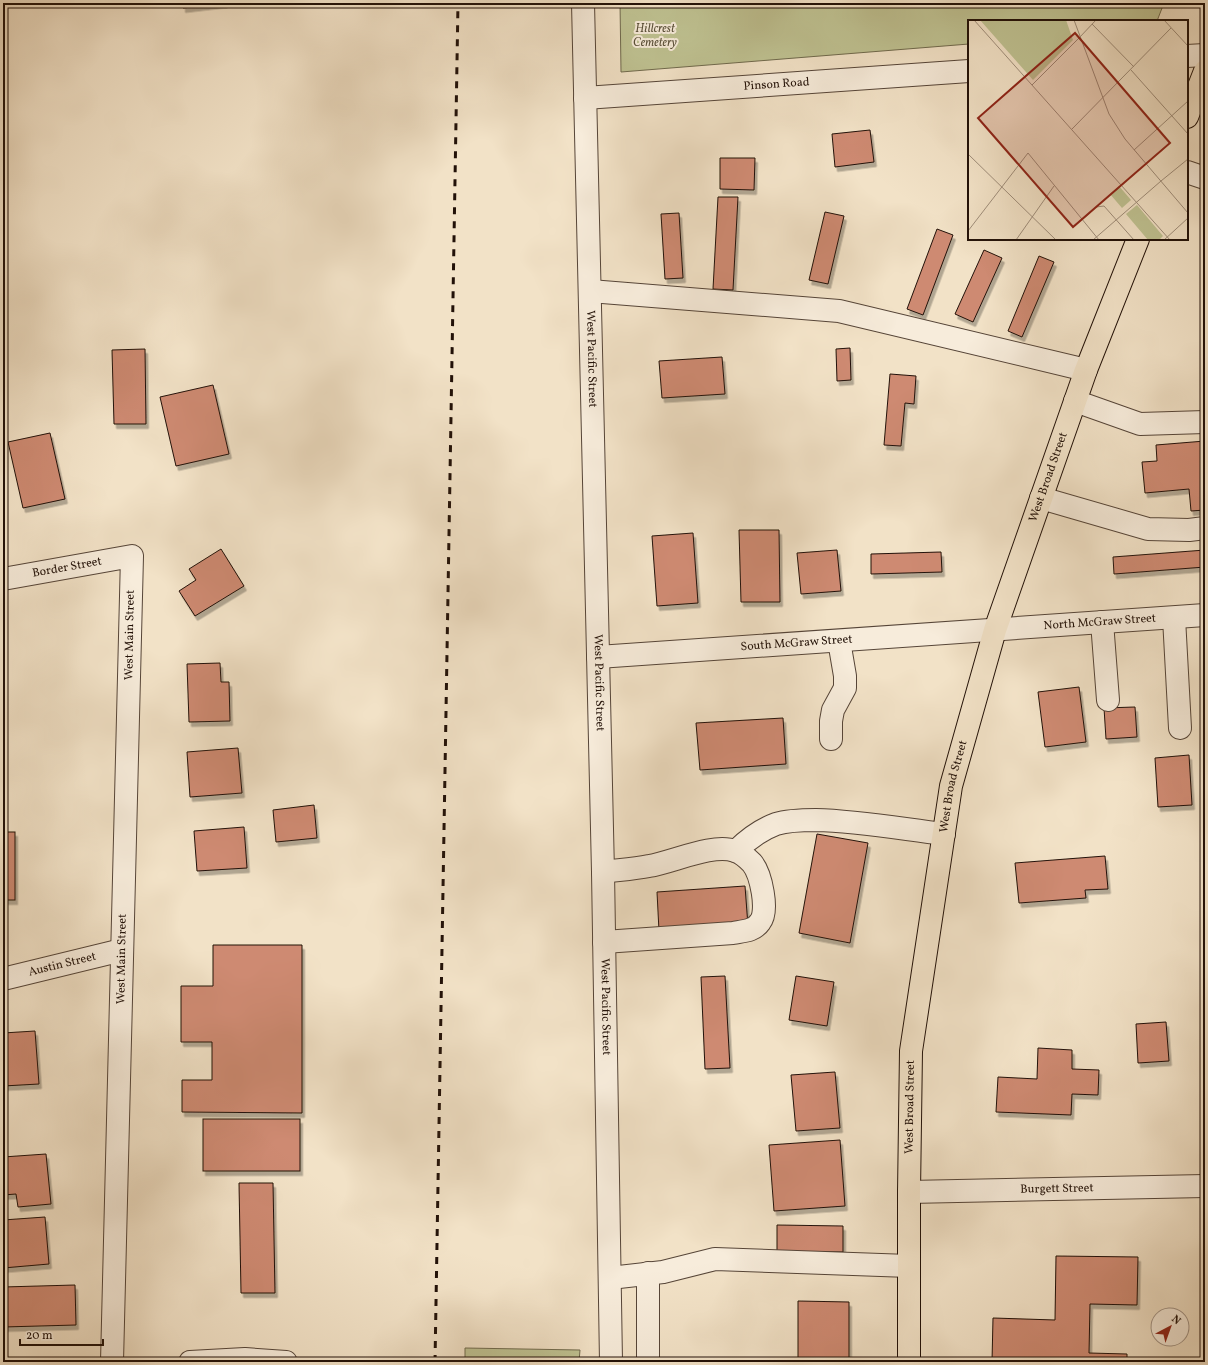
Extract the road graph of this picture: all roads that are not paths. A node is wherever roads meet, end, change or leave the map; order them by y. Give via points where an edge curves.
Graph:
1 (584, 3) edge
2 (1205, 55) edge
3 (1188, 56) edge
4 (968, 71) edge
5 (1205, 71) edge
6 (585, 98) junction
7 (1188, 114) edge
8 (1188, 172) edge
9 (1205, 178) edge
10 (1138, 240) edge
11 (590, 291) junction
12 (1086, 370) junction
13 (1075, 401) junction
14 (1205, 422) edge
15 (1041, 498) junction
16 (1205, 528) edge
17 (132, 556) joint
18 (3, 578) edge
19 (1205, 615) edge
20 (1174, 618) junction
21 (1102, 622) junction
22 (996, 630) junction
23 (839, 641) junction
24 (598, 657) junction
25 (1108, 700) dead end
26 (1180, 728) dead end
27 (831, 739) dead end
28 (944, 834) junction
29 (736, 851) junction
30 (603, 872) junction
31 (604, 942) junction
32 (122, 950) junction
33 (3, 979) edge
34 (1205, 1186) edge
35 (909, 1192) junction
36 (909, 1266) junction
37 (648, 1273) junction
38 (610, 1278) junction
39 (112, 1362) edge
40 (190, 1362) edge
41 (286, 1362) edge
42 (611, 1362) edge
43 (648, 1362) edge
44 (909, 1362) edge

1 - 6 street, West Pacific Street
2 - 3 street
4 - 6 street, Pinson Road
5 - 7 main road
6 - 11 street, West Pacific Street
8 - 9 street
10 - 12 main road, West Broad Street
11 - 12 street via 840,311
11 - 24 street, West Pacific Street
12 - 13 main road, West Broad Street
13 - 14 street via 1140,424
13 - 15 main road, West Broad Street
15 - 16 street via 1148,529
15 - 22 main road, West Broad Street
17 - 18 street, Border Street
17 - 32 street, West Main Street
19 - 20 street, North McGraw Street
20 - 21 street, North McGraw Street
20 - 26 street
21 - 22 street, North McGraw Street
21 - 25 street
22 - 23 street, South McGraw Street
22 - 28 main road, West Broad Street via 951,786
23 - 24 street, South McGraw Street
23 - 27 street via 845,688 833,710
24 - 30 street, West Pacific Street
28 - 29 street via 833,820 799,820 778,824 758,832
28 - 35 main road, West Broad Street via 911,1051
29 - 30 street via 714,849 649,866
29 - 31 street via 753,864 759,876 764,898 764,914 761,921 750,931
30 - 31 street, West Pacific Street
31 - 38 street, West Pacific Street
32 - 33 street, Austin Street
32 - 39 street, West Main Street
34 - 35 street, Burgett Street
35 - 36 main road, West Broad Street
36 - 37 street via 715,1260
36 - 44 main road, West Broad Street
37 - 38 street
37 - 43 street
38 - 42 street, West Pacific Street
40 - 41 street via 245,1359

